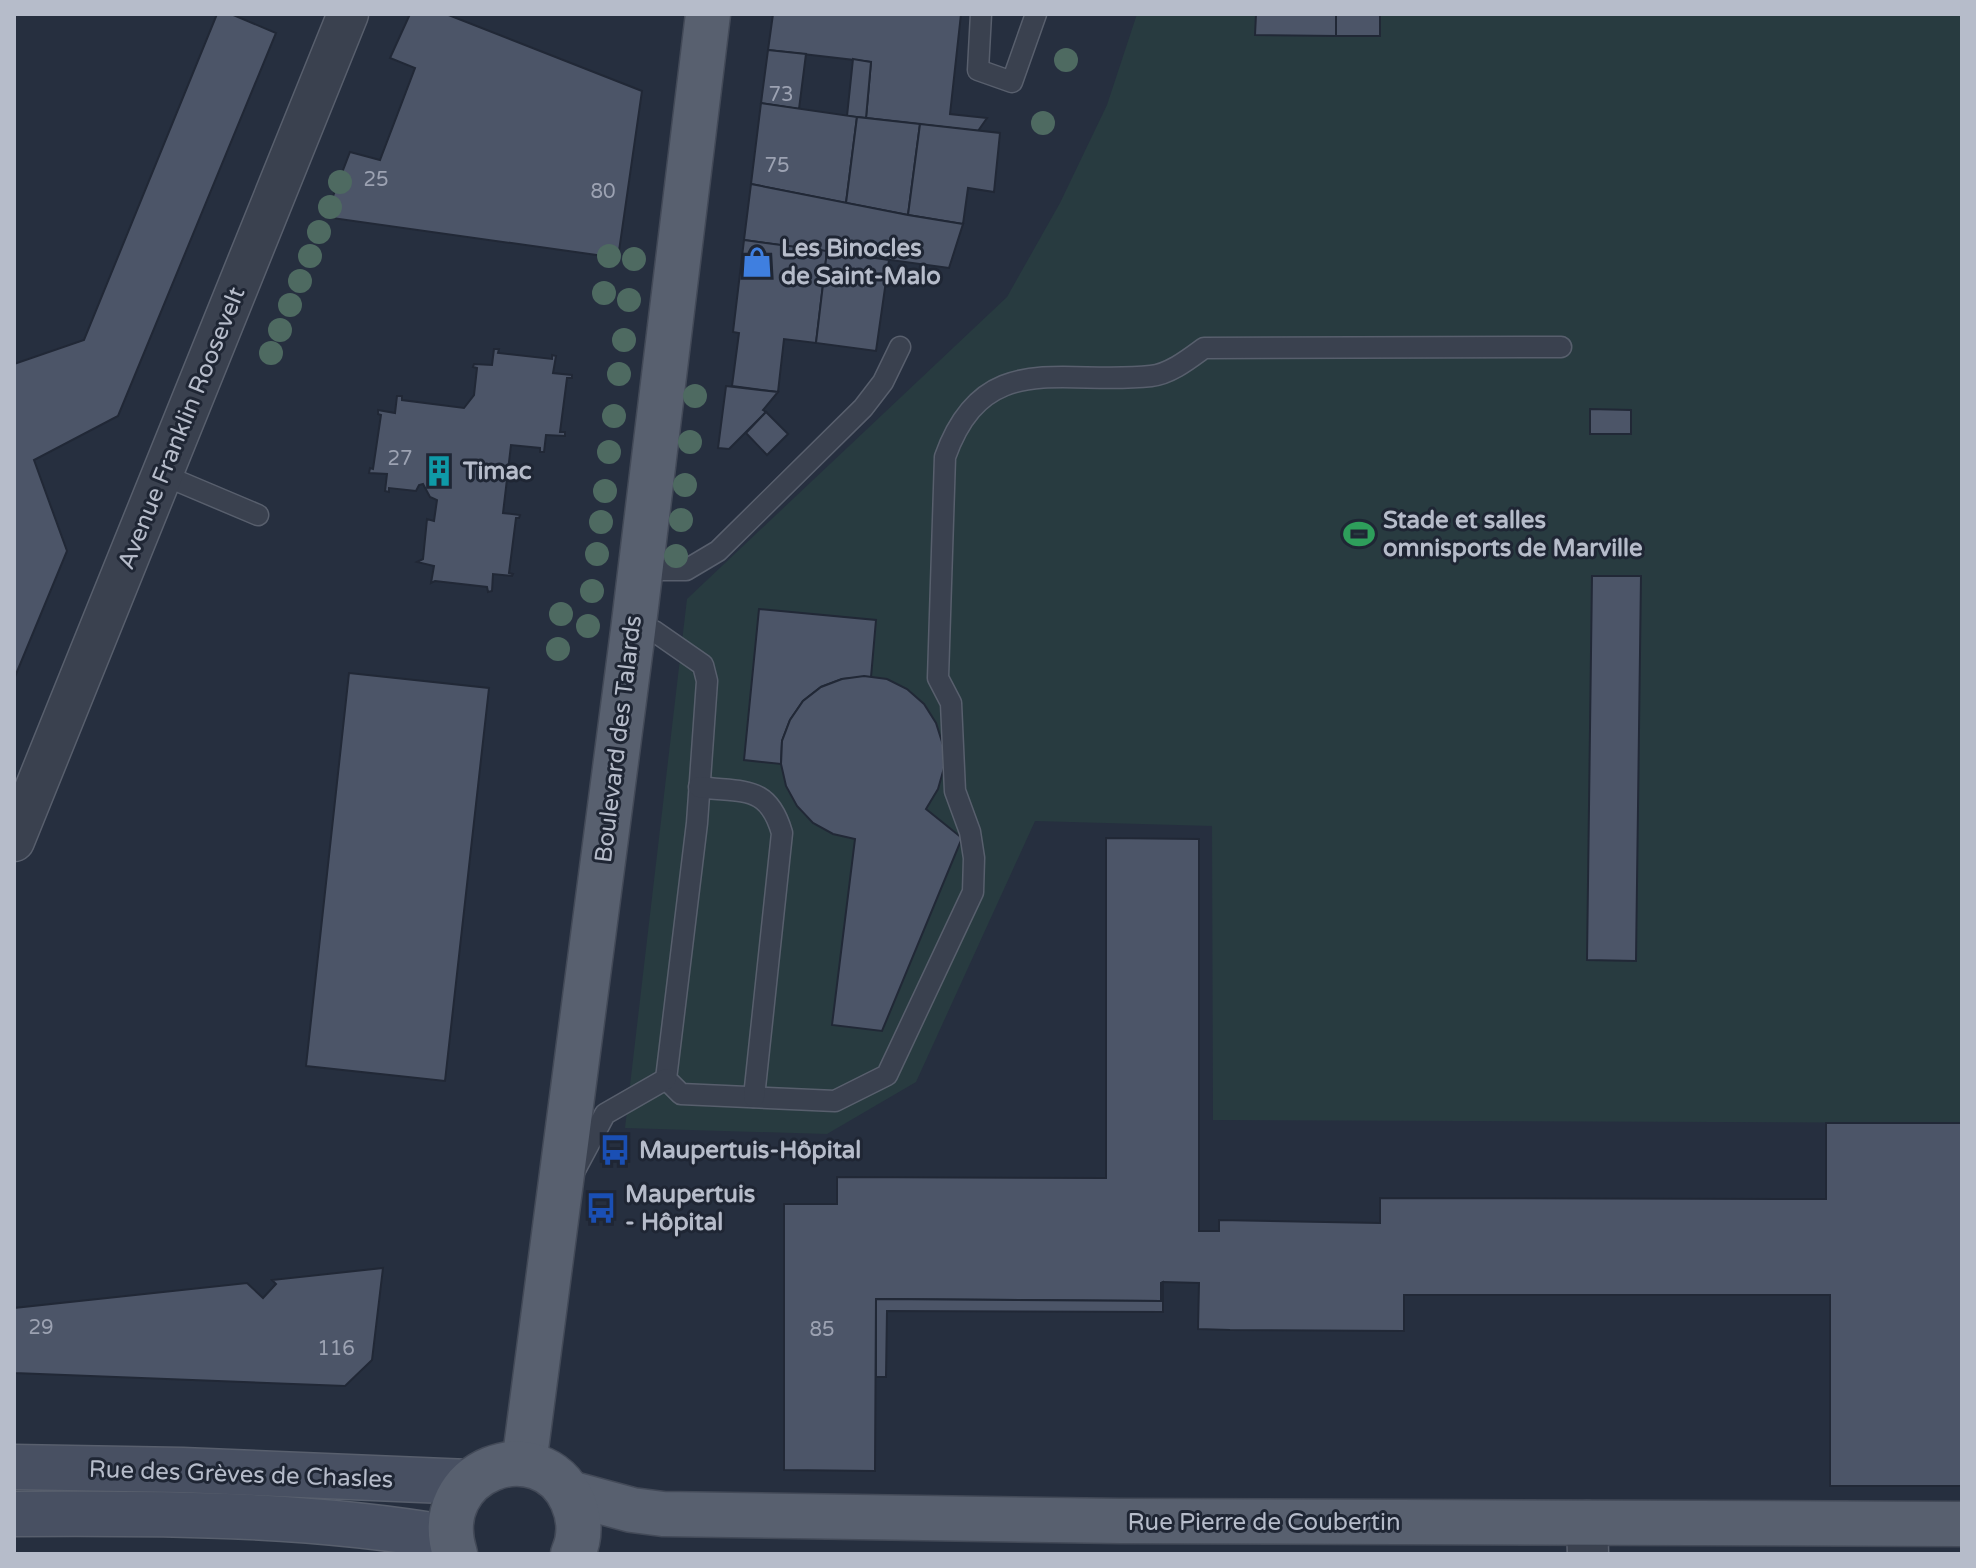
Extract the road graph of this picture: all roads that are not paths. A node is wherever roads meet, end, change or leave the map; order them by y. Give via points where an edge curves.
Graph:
1 (348, 14) edge
2 (708, 14) edge
3 (981, 14) edge
4 (1036, 14) edge
5 (900, 347) dead end
6 (1561, 347) dead end
7 (161, 474) junction
8 (258, 515) dead end
9 (640, 570) junction
10 (633, 631) junction
11 (699, 787) junction
12 (14, 841) edge
13 (666, 1079) junction
14 (754, 1097) junction
15 (557, 1205) junction
16 (524, 1464) junction
17 (14, 1467) edge
18 (469, 1482) junction
19 (569, 1493) junction
20 (14, 1514) edge
21 (1962, 1524) edge
22 (1588, 1538) edge
23 (452, 1546) edge
24 (573, 1554) edge

1 - 7 street, Avenue Franklin Roosevelt
2 - 9 main road, Boulevard des Talards
3 - 4 lane via 978,70 1012,82
5 - 9 lane via 863,408 718,551 686,570
6 - 14 lane via 1204,348 1153,376 1034,378 1005,383 981,397 953,433 945,457 938,678 951,703 955,791 970,832 973,892 887,1075 835,1101
7 - 8 lane
7 - 12 street, Avenue Franklin Roosevelt
9 - 10 main road, Boulevard des Talards
10 - 11 lane via 654,631 703,665 707,681
10 - 15 main road, Boulevard des Talards
11 - 13 lane
11 - 14 lane via 760,795 776,810 782,833
13 - 14 lane via 681,1094
13 - 15 lane via 605,1114
15 - 16 main road, Boulevard des Talards
16 - 18 main road via 494,1467
16 - 19 main road via 557,1479
17 - 18 main road, Rue des Grèves de Chasles
18 - 23 main road via 450,1518
19 - 22 main road, Rue Pierre de Coubertin via 663,1514 1120,1521
19 - 24 main road via 579,1528
20 - 23 main road, Rue des Grèves de Chasles via 198,1513 396,1529
21 - 22 main road, Rue Pierre de Coubertin

